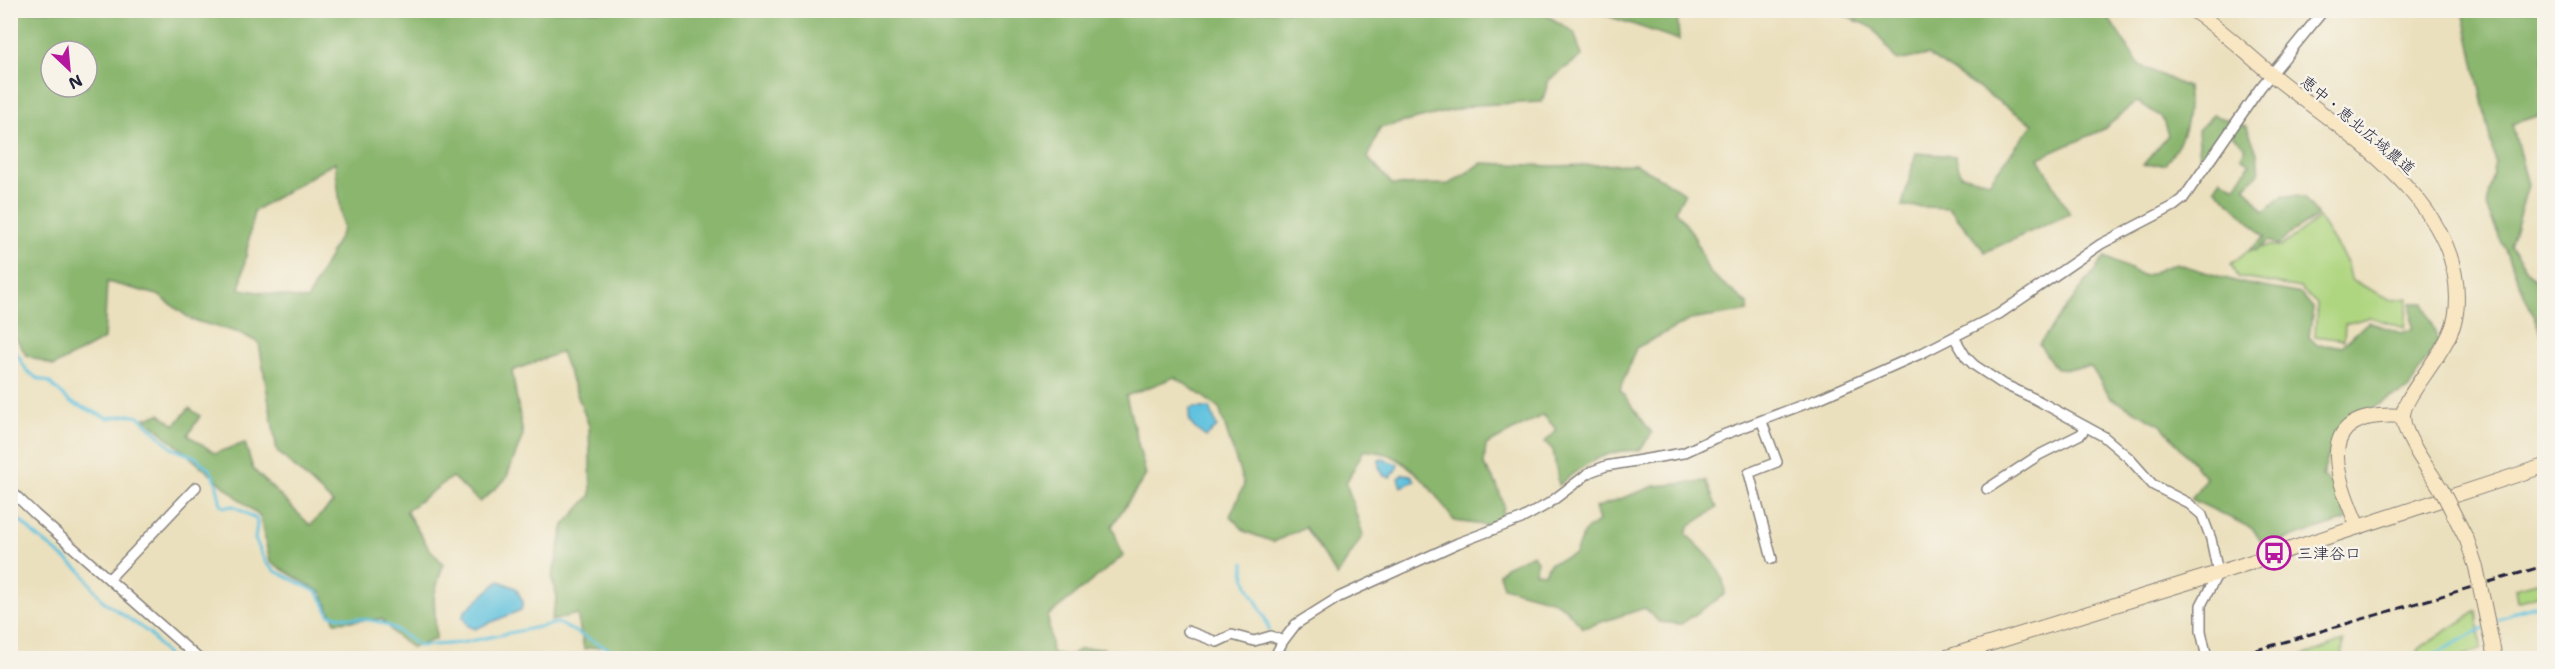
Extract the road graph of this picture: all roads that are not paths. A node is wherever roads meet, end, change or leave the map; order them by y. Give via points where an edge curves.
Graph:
1 (2192, 10) edge
2 (2324, 10) edge
3 (2272, 75) junction
4 (1954, 337) junction
5 (2403, 416) junction
6 (1762, 422) junction
7 (2086, 427) junction
8 (2544, 466) edge
9 (196, 487) dead end
10 (1988, 489) dead end
11 (10, 490) edge
12 (2358, 526) junction
13 (1772, 560) dead end
14 (2218, 573) junction
15 (109, 579) junction
16 (1188, 631) dead end
17 (1283, 641) junction
18 (198, 658) edge
19 (1274, 658) edge
20 (1944, 658) edge
21 (2207, 658) edge
22 (2495, 658) edge

1 - 3 street, 恵中・恵北広域農道
2 - 3 street
3 - 4 street via 2183,199 2102,244 1999,314
3 - 5 street, 恵中・恵北広域農道 via 2406,186 2433,220 2450,256 2457,292 2454,325 2444,350 2407,403
4 - 6 street
4 - 7 street via 1974,365
5 - 12 street via 2369,417 2350,428 2338,444 2341,485
5 - 22 street, bridge via 2409,436 2467,540
6 - 13 street via 1777,462 1749,473
6 - 17 street via 1683,453 1590,472 1521,519 1339,597 1296,624
7 - 10 street via 2081,434 2039,455
7 - 14 street via 2129,458 2153,485 2202,515
8 - 12 street
9 - 15 street
11 - 15 street
12 - 14 street
14 - 20 street
14 - 21 street via 2202,605 2200,631
15 - 18 street
16 - 17 street via 1217,642 1232,635 1254,641 1271,636
17 - 19 street

